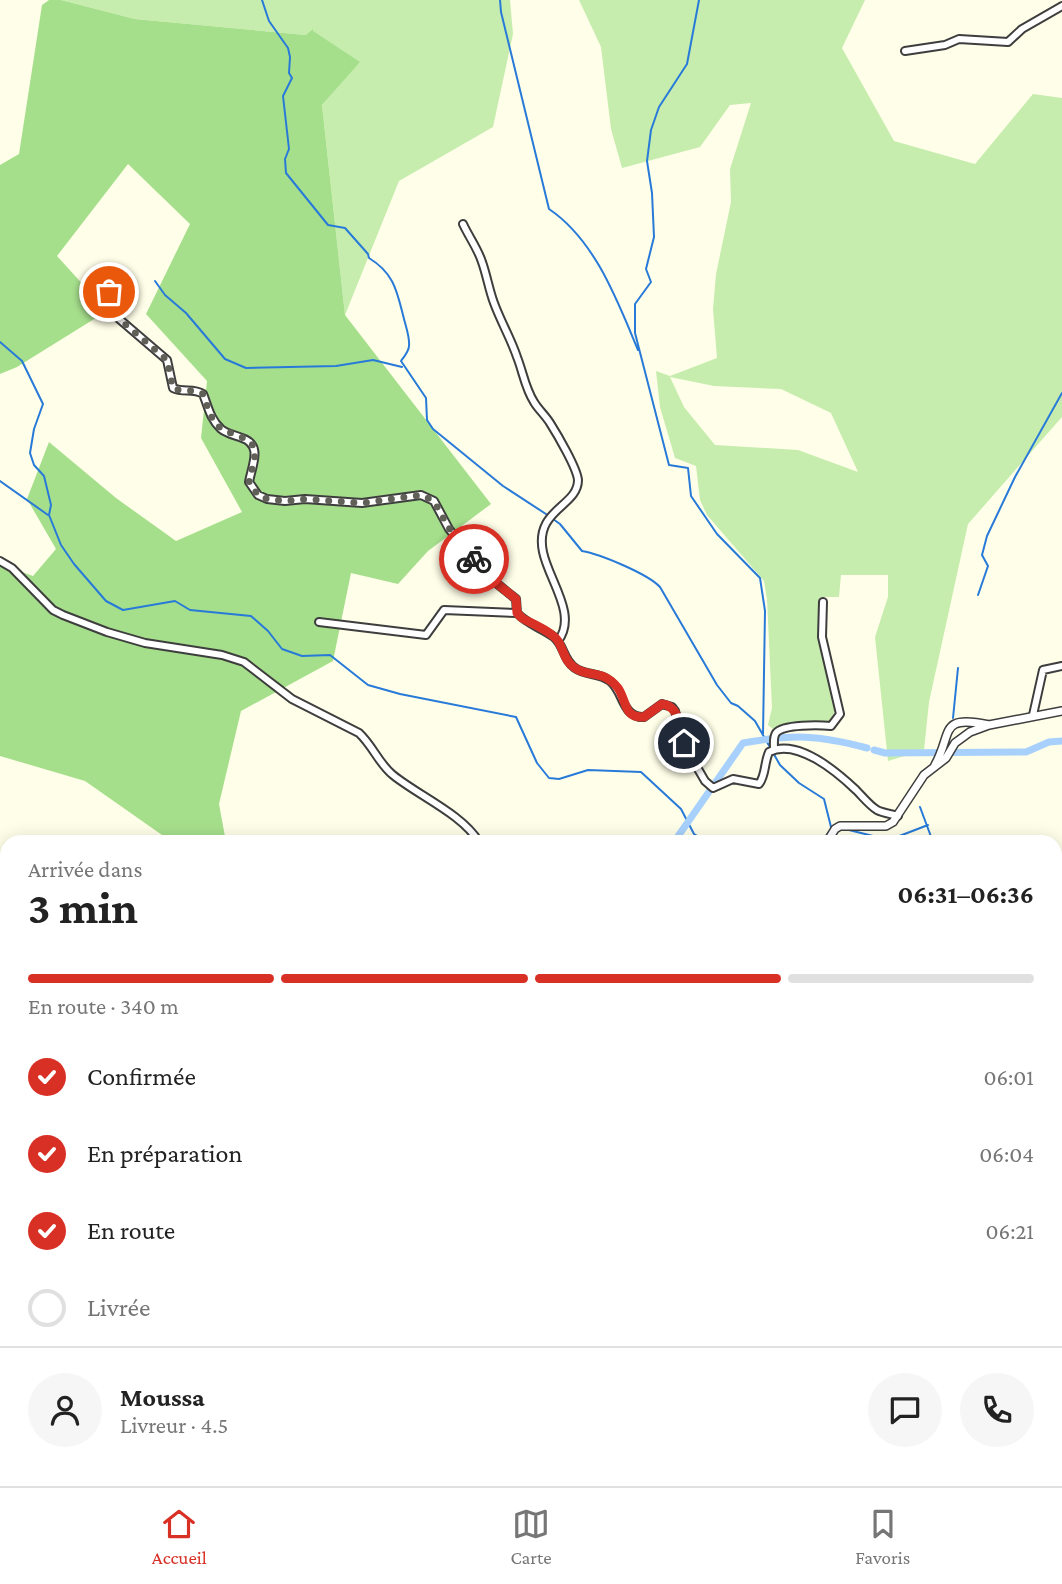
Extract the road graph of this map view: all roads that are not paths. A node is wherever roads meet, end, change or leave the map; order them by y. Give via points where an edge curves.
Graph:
1 (1062, 6) edge
2 (905, 51) dead end
3 (463, 224) dead end
4 (104, 277) dead end
5 (0, 561) edge
6 (823, 603) dead end
7 (517, 613) junction
8 (319, 622) dead end
9 (558, 641) junction
10 (1062, 666) edge
11 (1062, 711) edge
12 (1033, 715) junction
13 (989, 725) junction
14 (945, 733) junction
15 (955, 743) junction
16 (771, 751) junction
17 (932, 769) junction
18 (898, 816) junction
19 (473, 835) edge
20 (831, 835) edge

1 - 2 street via 1008,42 959,39
3 - 9 street via 481,260 527,388 577,475 577,487 542,532 542,551 565,610 564,634
4 - 7 street via 118,318 167,360 173,388 199,391 215,423 253,444 249,482 258,495 285,501 362,503 428,497 485,574 516,599
5 - 19 street via 63,615 145,643 244,662 292,699 359,733 393,775 464,823
6 - 16 street via 822,637 840,714 831,726 779,730
7 - 8 street via 444,610 426,635
7 - 9 street
9 - 16 street via 575,668 601,675 619,690 631,715 644,717 662,704 672,707 684,743 713,788 733,779 759,784
10 - 12 street via 1043,670
11 - 12 street
12 - 13 street
13 - 14 street via 958,722
13 - 15 street
14 - 15 street
14 - 17 street
15 - 17 street
16 - 18 street via 810,755 873,808
17 - 18 street
18 - 20 street via 886,826 841,826

